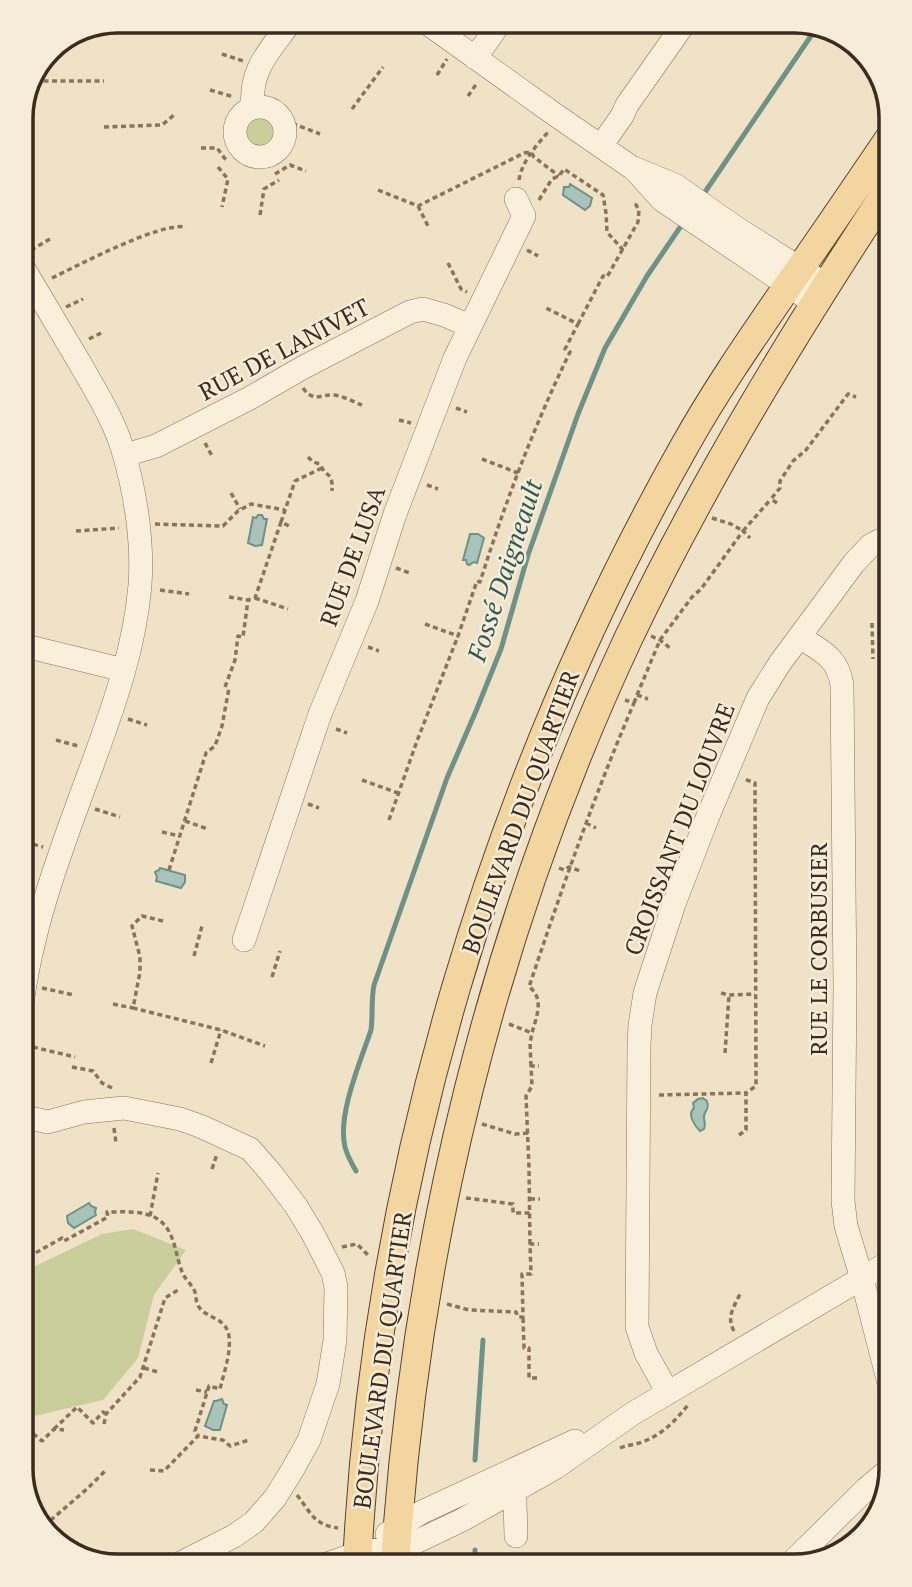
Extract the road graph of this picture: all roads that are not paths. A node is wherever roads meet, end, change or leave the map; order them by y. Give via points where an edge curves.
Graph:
1 (282, 33) edge
2 (438, 33) edge
3 (494, 33) edge
4 (678, 33) edge
5 (477, 68) junction
6 (253, 104) junction
7 (601, 146) junction
8 (879, 153) edge
9 (525, 204) road end
10 (879, 204) edge
11 (33, 270) edge
12 (794, 277) junction
13 (820, 294) junction
14 (470, 326) junction
15 (125, 455) junction
16 (879, 541) edge
17 (800, 637) junction
18 (33, 648) edge
19 (124, 670) junction
20 (244, 940) dead end
21 (33, 948) edge
22 (33, 1119) edge
23 (879, 1268) edge
24 (862, 1279) junction
25 (879, 1345) edge
26 (667, 1393) junction
27 (632, 1414) junction
28 (878, 1479) edge
29 (513, 1492) junction
30 (516, 1536) dead end
31 (397, 1546) edge
32 (353, 1550) edge
33 (801, 1553) edge
34 (199, 1554) edge

1 - 6 street via 258,67
2 - 5 street
3 - 5 street
4 - 7 street
5 - 7 street
6 - 6 street via 278,114 284,125 285,138 278,150 266,157 248,155 237,142 235,129 240,117
7 - 12 street via 631,166 649,188 675,185 730,235
8 - 12 main road, BOULEVARD DU QUARTIER
9 - 14 street, RUE DE LUSA via 524,216
10 - 13 main road, BOULEVARD DU QUARTIER
11 - 15 street
12 - 13 street
12 - 32 main road, BOULEVARD DU QUARTIER via 686,443 624,560 547,729 498,858 446,1023 407,1186 386,1298
13 - 31 main road, BOULEVARD DU QUARTIER via 734,437 656,582 580,751 525,900 480,1049 444,1198 419,1338
14 - 15 street, RUE DE LANIVET via 423,309 410,312 156,446
14 - 20 street, RUE DE LUSA via 320,714
15 - 19 street via 137,519 140,583
16 - 17 street, CROISSANT DU LOUVRE via 865,551
17 - 24 street, RUE LE CORBUSIER via 834,661 842,685 844,1201 846,1226
17 - 26 street, CROISSANT DU LOUVRE via 758,698 680,887 642,1010 637,1327
18 - 19 street
19 - 21 street via 52,875
22 - 34 street via 48,1122 124,1108 180,1119 250,1149 296,1206 333,1273 332,1362 309,1440 284,1485 254,1522
23 - 24 street
24 - 25 street, RUE LE CORBUSIER
24 - 26 street
26 - 27 street
27 - 29 street
27 - 31 street via 422,1512
28 - 33 street
29 - 30 street
29 - 31 street via 420,1541
31 - 32 street

